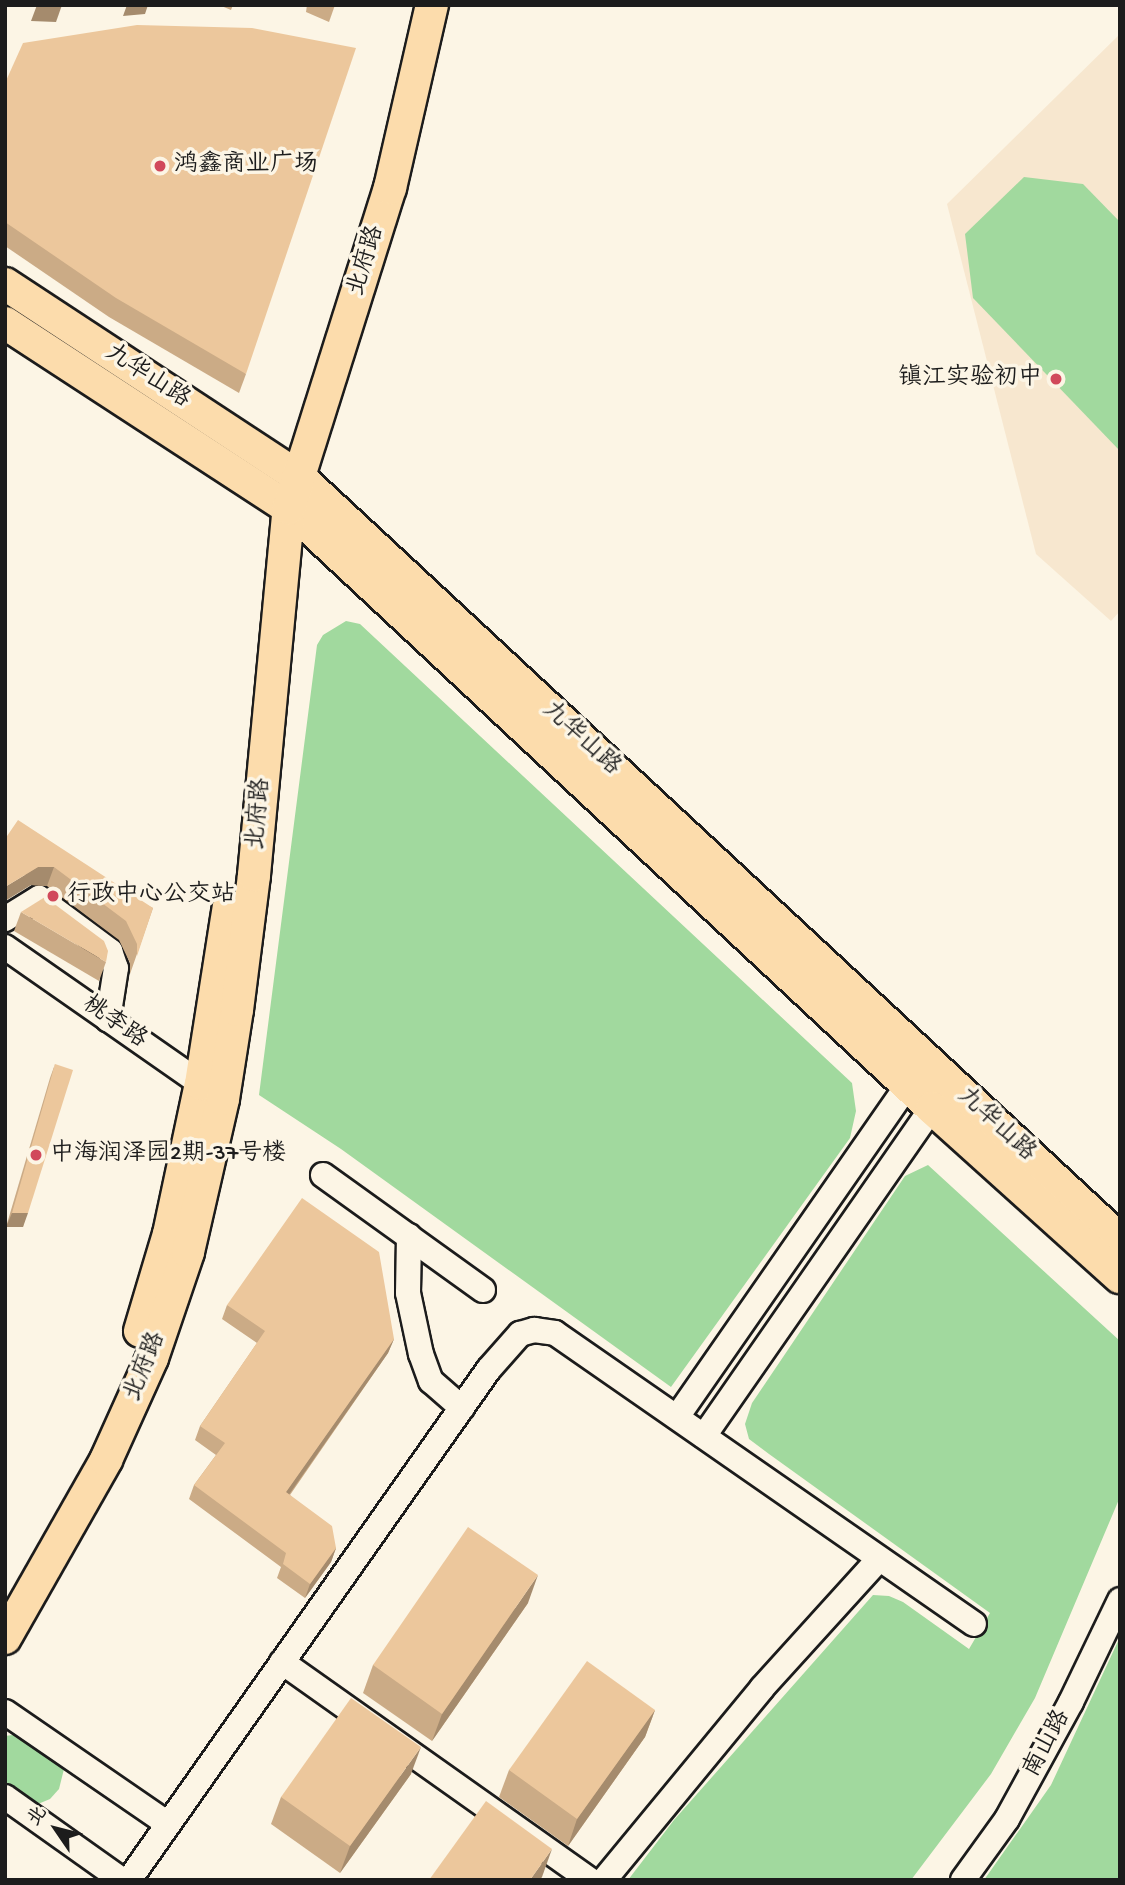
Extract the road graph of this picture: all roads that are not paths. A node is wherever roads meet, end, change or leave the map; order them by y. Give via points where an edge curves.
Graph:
1 (412, 5) edge
2 (432, 5) edge
3 (5, 284) edge
4 (5, 323) edge
5 (292, 472) junction
6 (282, 504) junction
7 (5, 919) edge
8 (5, 947) edge
9 (108, 1019) junction
10 (908, 1086) junction
11 (212, 1091) junction
12 (932, 1108) junction
13 (323, 1175) dead end
14 (409, 1236) junction
15 (1120, 1240) edge
16 (1120, 1277) edge
17 (483, 1290) dead end
18 (462, 1408) junction
19 (677, 1416) junction
20 (704, 1436) junction
21 (878, 1560) junction
22 (1120, 1600) edge
23 (5, 1603) edge
24 (974, 1625) dead end
25 (5, 1638) edge
26 (282, 1662) junction
27 (5, 1712) edge
28 (5, 1797) edge
29 (168, 1824) junction
30 (122, 1880) edge
31 (129, 1880) edge
32 (590, 1880) edge
33 (604, 1880) edge
34 (963, 1880) edge

1 - 5 main road, 北府路 via 371,179
2 - 5 main road, 北府路 via 390,188
3 - 5 main road, 九华山路
4 - 6 main road, 九华山路
5 - 6 main road, 北府路
5 - 15 main road, 九华山路
6 - 10 main road, 九华山路
6 - 11 main road, 北府路 via 254,875
7 - 9 street via 39,898 110,951 116,968
8 - 9 street, 桃李路
9 - 11 street, 桃李路
10 - 12 main road, 九华山路
10 - 19 street
11 - 23 main road, 北府路 via 132,1357 44,1536
11 - 25 main road, 北府路 via 188,1252 152,1359 106,1460
12 - 16 main road, 九华山路
12 - 20 street
13 - 14 street
14 - 17 street
14 - 18 street via 408,1293 421,1354 431,1381
18 - 19 street via 507,1348 520,1334 534,1330 555,1333
18 - 26 street
19 - 20 street
20 - 21 street
21 - 24 street
21 - 33 street via 762,1688
22 - 34 street, 南山路 via 1007,1819
26 - 29 street
26 - 32 street
27 - 29 street
28 - 30 street
29 - 31 street

